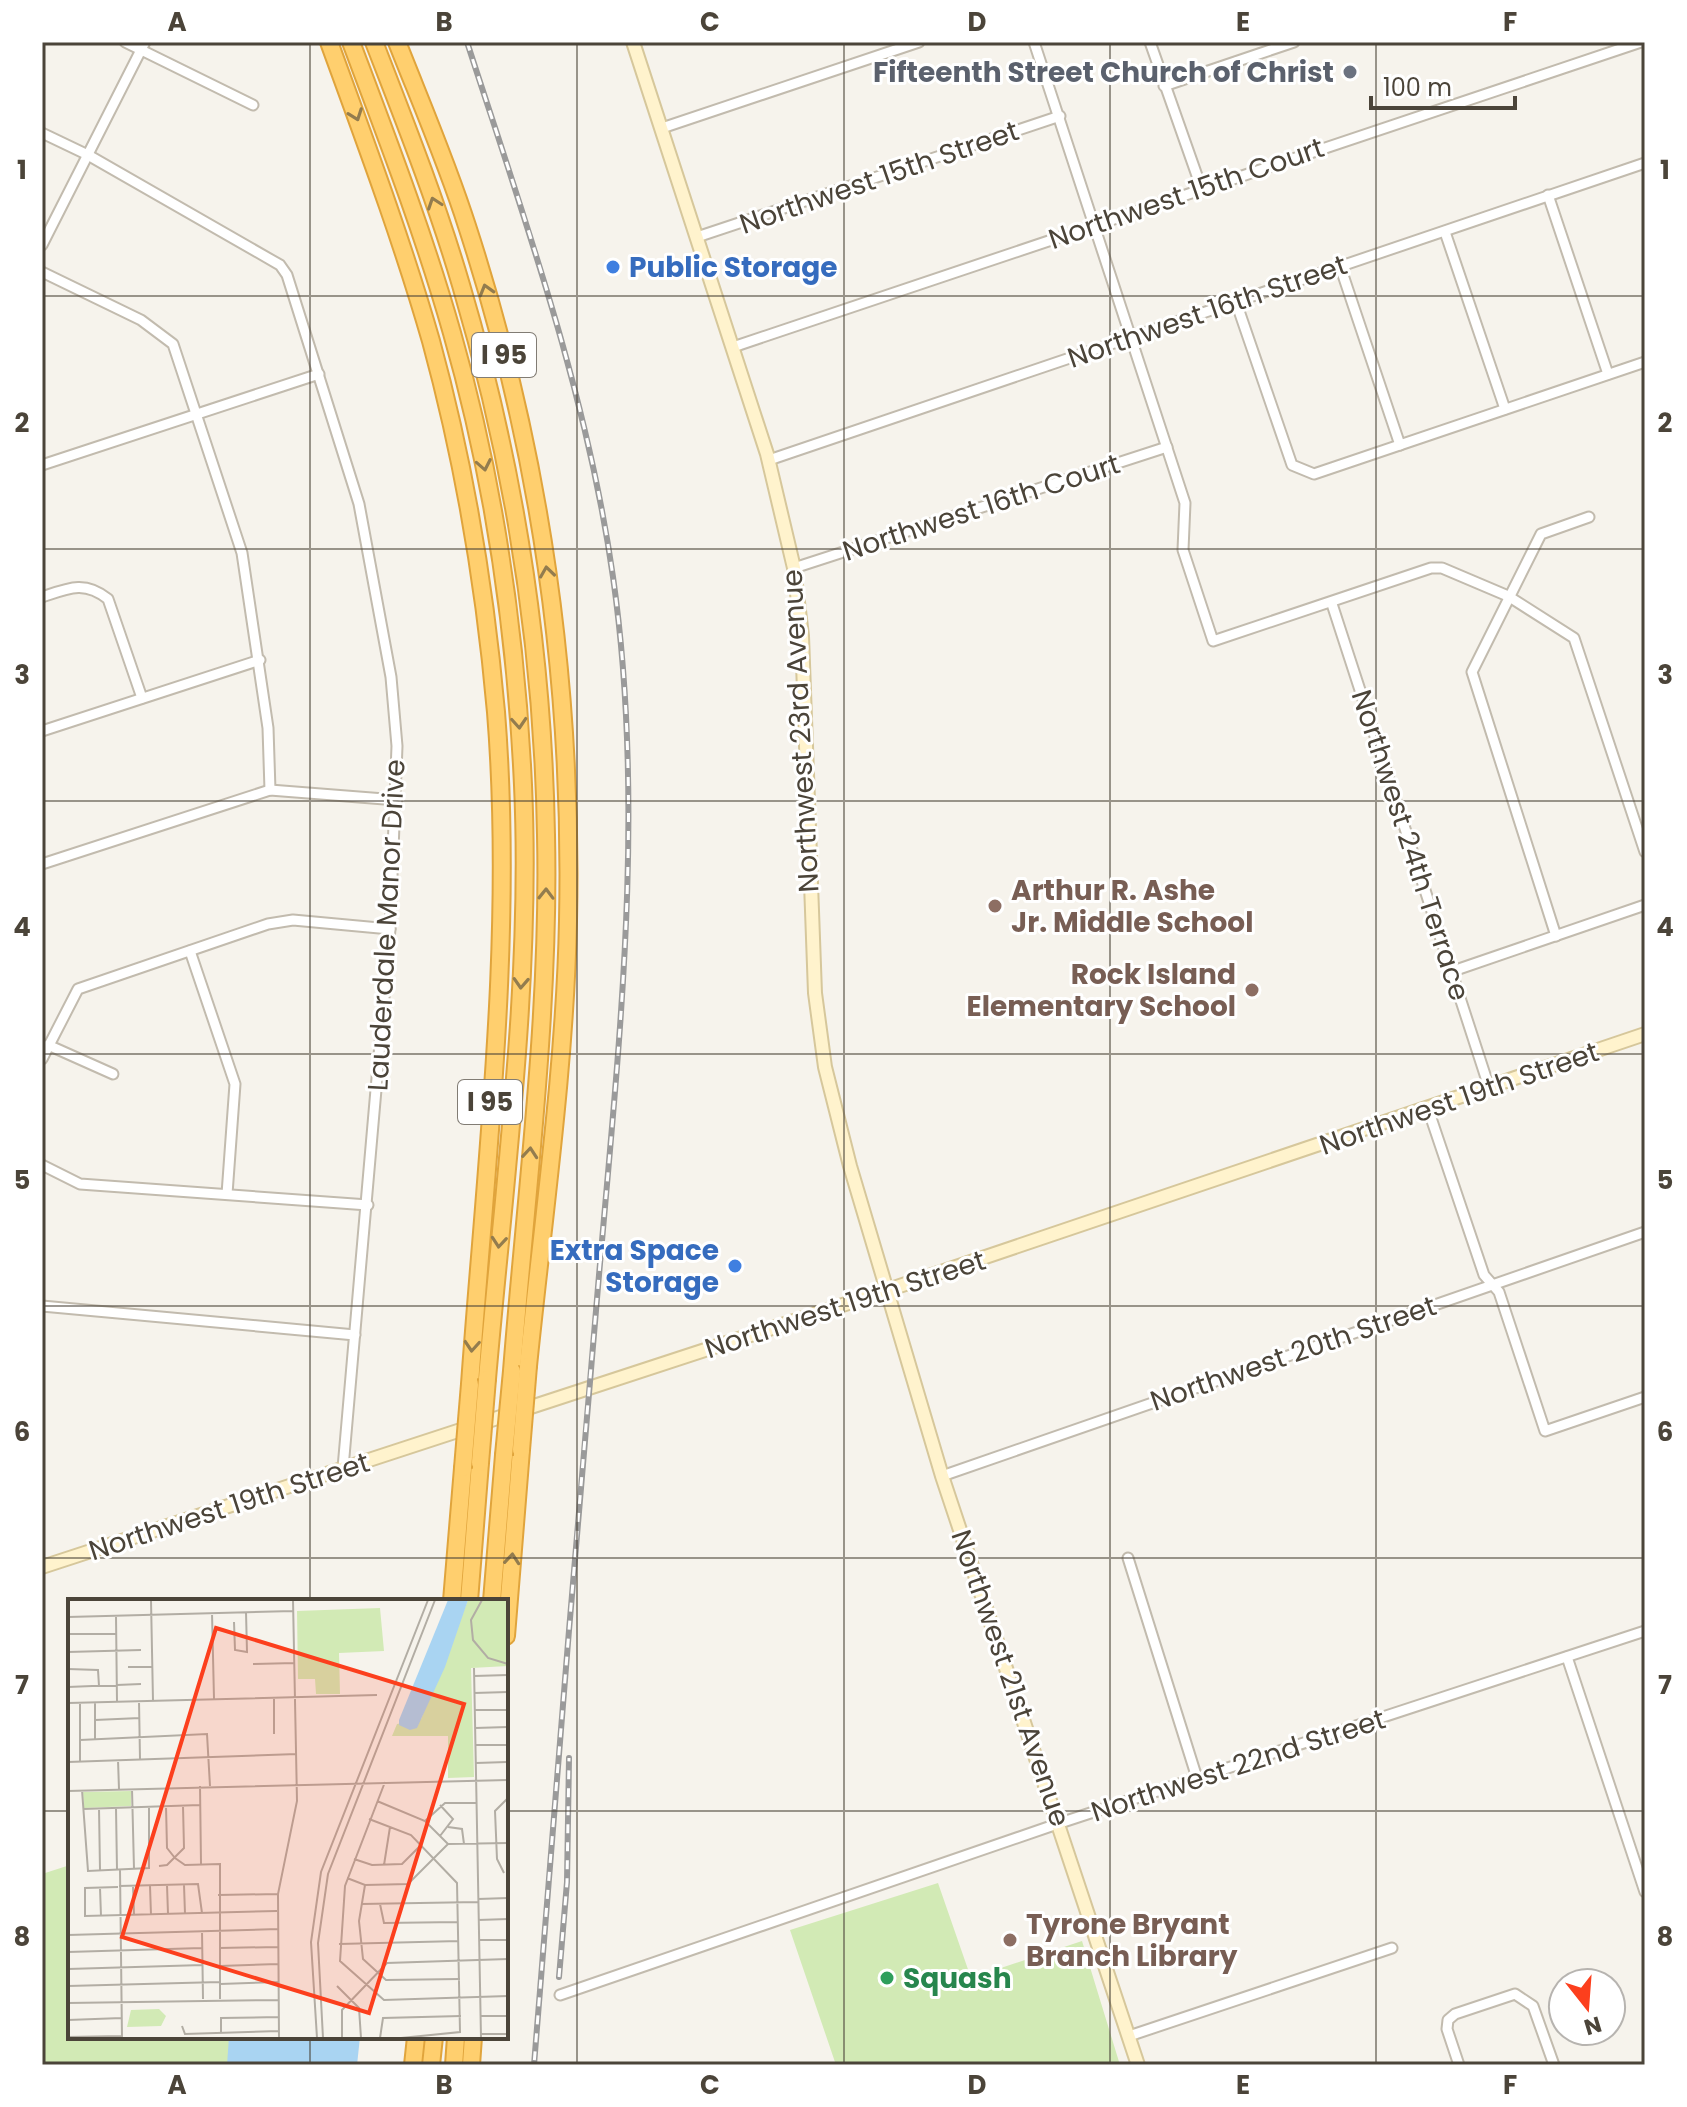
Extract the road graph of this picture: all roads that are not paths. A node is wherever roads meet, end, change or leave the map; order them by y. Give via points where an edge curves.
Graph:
1 (125, 42) edge
2 (329, 42) edge
3 (351, 42) edge
4 (374, 42) edge
5 (633, 42) edge
6 (919, 42) edge
7 (1034, 42) edge
8 (1150, 42) edge
9 (1294, 42) edge
10 (1641, 42) edge
11 (397, 43) edge
12 (143, 46) edge
13 (1164, 86) junction
14 (253, 105) dead end
15 (1060, 116) junction
16 (662, 128) junction
17 (42, 133) edge
18 (88, 155) junction
19 (1645, 163) edge
20 (1201, 187) junction
21 (1548, 195) junction
22 (1096, 224) junction
23 (1445, 232) junction
24 (697, 237) junction
25 (42, 245) edge
26 (1340, 266) junction
27 (42, 272) edge
28 (1236, 302) junction
29 (453, 335) junction
30 (1133, 337) junction
31 (733, 347) junction
32 (1645, 362) edge
33 (319, 374) junction
34 (1608, 374) junction
35 (1505, 409) junction
36 (198, 414) junction
37 (1400, 445) junction
38 (1167, 447) junction
39 (769, 460) junction
40 (42, 465) edge
41 (470, 511) junction
42 (1589, 517) dead end
43 (517, 522) junction
44 (794, 568) junction
45 (1508, 596) junction
46 (42, 597) edge
47 (1332, 604) junction
48 (260, 660) junction
49 (560, 677) junction
50 (142, 698) junction
51 (42, 731) edge
52 (270, 790) junction
53 (397, 800) junction
54 (1645, 852) edge
55 (42, 864) edge
56 (1645, 905) edge
57 (390, 929) junction
58 (1556, 936) junction
59 (190, 951) junction
60 (1453, 971) junction
61 (1645, 1034) edge
62 (48, 1045) junction
63 (42, 1059) edge
64 (113, 1074) dead end
65 (1489, 1087) junction
66 (1428, 1109) junction
67 (42, 1165) edge
68 (227, 1194) junction
69 (368, 1205) junction
70 (1645, 1232) edge
71 (1491, 1284) junction
72 (886, 1290) junction
73 (42, 1306) edge
74 (355, 1335) junction
75 (520, 1368) junction
76 (1645, 1397) edge
77 (343, 1468) junction
78 (942, 1476) junction
79 (1128, 1558) dead end
80 (42, 1567) edge
81 (452, 1599) edge
82 (469, 1599) edge
83 (492, 1599) edge
84 (508, 1611) edge
85 (1645, 1631) edge
86 (1567, 1657) junction
87 (1197, 1778) junction
88 (1060, 1823) junction
89 (1645, 1892) edge
90 (1392, 1948) dead end
91 (560, 1995) dead end
92 (1129, 2036) junction
93 (416, 2039) edge
94 (434, 2039) edge
95 (456, 2039) edge
96 (473, 2039) edge
97 (413, 2065) edge
98 (431, 2065) edge
99 (454, 2065) edge
100 (471, 2065) edge
101 (1138, 2065) edge
102 (1459, 2065) edge
103 (1554, 2065) edge

1 - 12 street
2 -> 41 highway, I 95 via 414,284
3 - 29 highway via 411,200
43 -> 4 highway via 461,283
5 - 16 street, Northwest 23rd Avenue
6 - 16 street
7 - 15 street
8 - 13 street
9 - 13 street
10 - 20 street, Northwest 15th Court
49 -> 11 highway, I 95 via 536,500 506,362 463,213
12 - 14 street
12 - 18 street
13 - 20 street
15 - 22 street
15 - 24 street, Northwest 15th Street
16 - 24 street, Northwest 23rd Avenue
17 - 18 street, Lauderdale Manor Drive
18 - 25 street
18 - 33 street, Lauderdale Manor Drive via 280,265
19 - 21 street, Northwest 16th Street
20 - 22 street, Northwest 15th Court
21 - 23 street, Northwest 16th Street
21 - 34 street
22 - 30 street
22 - 31 street, Northwest 15th Court
23 - 26 street, Northwest 16th Street
23 - 35 street
24 - 31 street, Northwest 23rd Avenue
26 - 28 street, Northwest 16th Street
26 - 37 street
27 - 36 street via 141,320 173,344
28 - 30 street, Northwest 16th Street
28 - 37 street via 1292,465 1314,474
29 - 41 highway
29 -> 82 highway, bridge via 500,553 523,797 520,996
30 - 38 street
30 - 39 street, Northwest 16th Street
31 - 39 street, Northwest 23rd Avenue
32 - 34 street
33 - 36 street
33 - 53 street, Lauderdale Manor Drive via 365,534 391,677
34 - 35 street
35 - 37 street
36 - 40 street
36 - 48 street via 242,553
38 - 44 street, Northwest 16th Court
38 - 47 street via 1185,503 1183,550 1213,641
39 - 44 street, Northwest 23rd Avenue
41 -> 81 highway, I 95, bridge via 492,670 501,844 497,993
42 - 45 street via 1544,531
43 - 49 highway
75 -> 43 highway via 546,895 540,707
44 - 72 street, Northwest 23rd Avenue via 802,636 815,993 825,1067
45 - 47 street via 1431,568
45 - 54 street via 1574,638
45 - 58 street via 1472,672
46 - 50 street via 78,585 108,599
47 - 60 street, Northwest 24th Terrace
48 - 50 street
48 - 52 street
49 - 75 highway, I 95 via 568,816 567,962
50 - 51 street
52 - 53 street
52 - 55 street
53 - 57 street, Lauderdale Manor Drive
56 - 58 street
57 - 59 street via 293,920
57 - 69 street, Lauderdale Manor Drive
58 - 60 street
59 - 62 street via 78,989
59 - 68 street via 235,1084
60 - 65 street, Northwest 24th Terrace
61 - 65 street, Northwest 19th Street
62 - 63 street
62 - 64 street
65 - 66 street, Northwest 19th Street
66 - 71 street
66 - 72 street, Northwest 19th Street
67 - 68 street via 80,1184
68 - 69 street
69 - 74 street, Lauderdale Manor Drive
70 - 71 street, Northwest 20th Street
71 - 76 street via 1499,1292 1545,1431
71 - 78 street, Northwest 20th Street
72 - 77 street, Northwest 19th Street
72 - 78 street, Northwest 21st Avenue
73 - 74 street
74 - 77 street, Lauderdale Manor Drive
75 - 83 highway, bridge via 504,1455
84 -> 75 highway, I 95, bridge via 521,1450
77 - 80 street, Northwest 19th Street
78 - 88 street, Northwest 21st Avenue
79 - 87 street
85 - 86 street, Northwest 22nd Street
86 - 87 street, Northwest 22nd Street
86 - 89 street
87 - 88 street, Northwest 22nd Street
88 - 91 street, Northwest 22nd Street
88 - 92 street, Northwest 21st Avenue
90 - 92 street
92 - 101 street, Northwest 21st Avenue
93 - 97 highway
94 - 98 highway
95 - 99 highway
96 - 100 highway
102 - 103 street via 1448,2020 1515,1994 1533,2006

